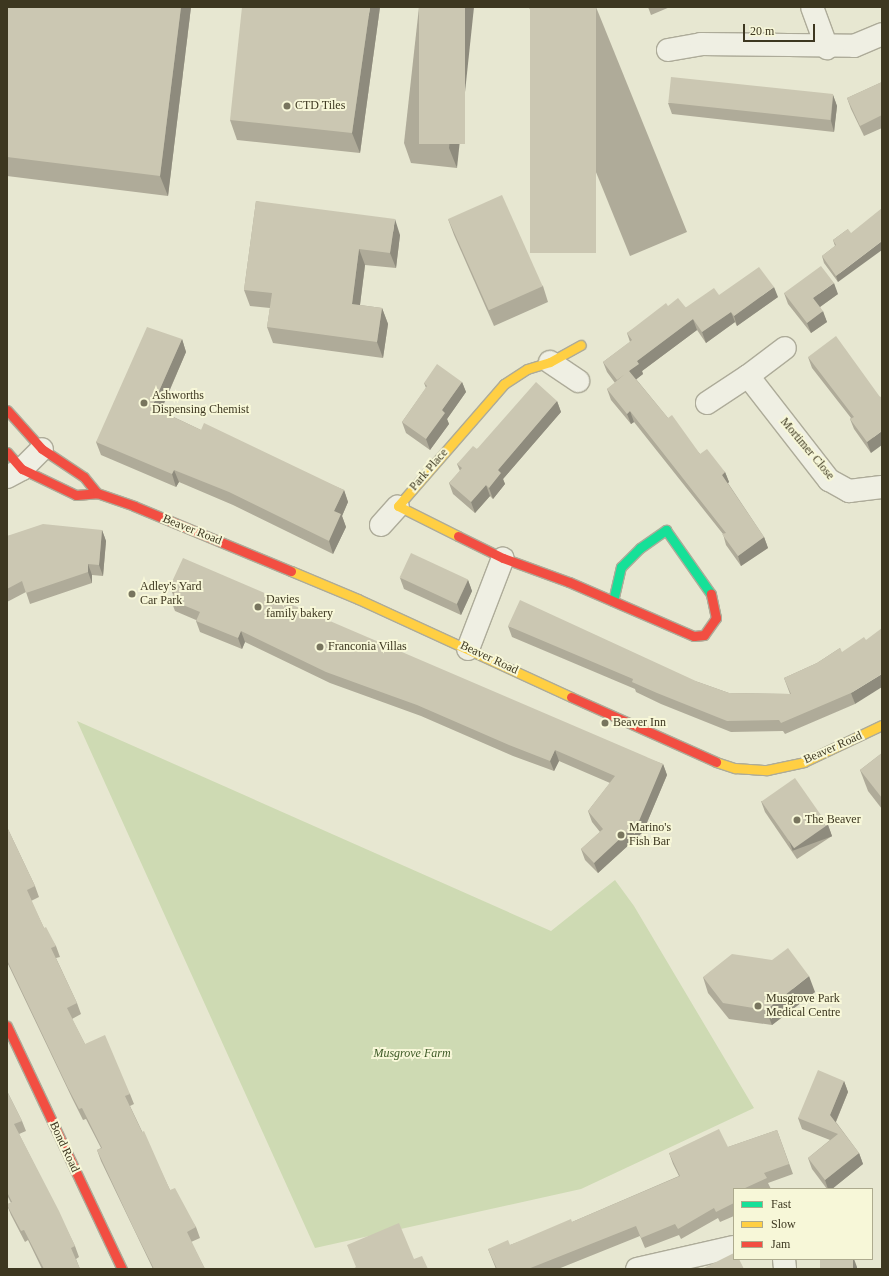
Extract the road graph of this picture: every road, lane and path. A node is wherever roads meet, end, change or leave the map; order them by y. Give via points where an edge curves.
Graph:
1 (812, 7) edge
2 (882, 34) edge
3 (827, 48) junction
4 (668, 50) dead end
5 (581, 345) dead end
6 (785, 348) dead end
7 (550, 362) junction
8 (748, 376) junction
9 (578, 381) dead end
10 (707, 403) dead end
11 (10, 422) edge
12 (42, 449) junction
13 (7, 452) edge
14 (15, 473) edge
15 (882, 487) edge
16 (96, 494) junction
17 (398, 506) junction
18 (381, 525) dead end
19 (503, 558) junction
20 (613, 601) junction
21 (468, 649) junction
22 (882, 725) edge
23 (7, 1026) edge
24 (733, 1247) edge
25 (122, 1269) edge
26 (637, 1269) edge

1 - 3 street
2 - 3 street via 854,46
3 - 4 street via 701,44
5 - 7 street, Park Place
6 - 8 street
7 - 9 street
7 - 17 street, Park Place via 527,369 504,384
8 - 10 street
8 - 15 street, Mortimer Close via 829,480 849,491
11 - 12 street
12 - 14 street
12 - 16 street via 84,477
13 - 14 street, Beaver Road
14 - 16 street, Beaver Road via 76,495
16 - 21 street, Beaver Road via 134,506 358,599
17 - 18 street
17 - 19 street
19 - 20 street
19 - 21 street
20 - 20 street via 621,567 640,548 666,530 712,595 716,618 704,636 694,636
21 - 22 street, Beaver Road via 704,758 735,768 767,770 804,762
23 - 25 street, Bond Road
24 - 26 street

